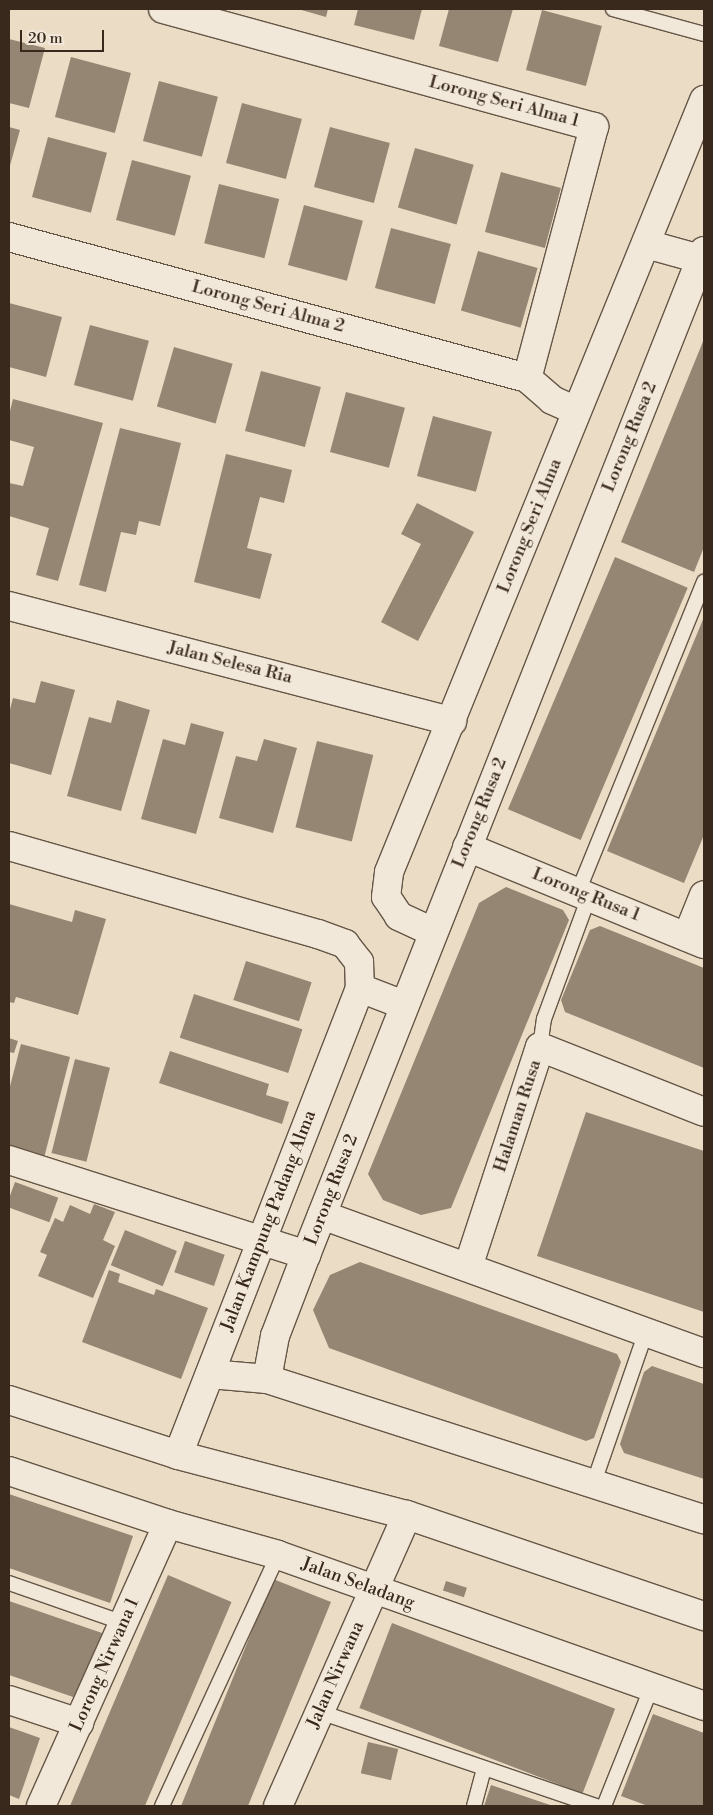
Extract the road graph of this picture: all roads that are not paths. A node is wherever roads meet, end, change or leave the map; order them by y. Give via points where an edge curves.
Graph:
1 (163, 9) edge
2 (613, 9) edge
3 (704, 34) edge
4 (704, 100) edge
5 (9, 237) edge
6 (646, 244) junction
7 (703, 257) edge
8 (527, 378) junction
9 (577, 411) junction
10 (704, 585) edge
11 (9, 606) edge
12 (452, 721) junction
13 (9, 846) edge
14 (467, 847) junction
15 (584, 895) junction
16 (704, 896) edge
17 (434, 932) junction
18 (696, 940) edge
19 (360, 988) junction
20 (404, 1005) junction
21 (540, 1047) junction
22 (704, 1112) edge
23 (9, 1160) edge
24 (322, 1215) junction
25 (261, 1240) junction
26 (306, 1255) junction
27 (468, 1267) junction
28 (646, 1332) junction
29 (704, 1352) edge
30 (210, 1374) junction
31 (267, 1379) junction
32 (9, 1400) edge
33 (178, 1455) junction
34 (9, 1471) edge
35 (594, 1482) junction
36 (407, 1516) junction
37 (704, 1519) edge
38 (168, 1524) junction
39 (278, 1555) junction
40 (9, 1583) edge
41 (374, 1590) junction
42 (704, 1616) edge
43 (124, 1624) junction
44 (652, 1686) junction
45 (9, 1700) edge
46 (704, 1706) edge
47 (320, 1712) junction
48 (79, 1723) junction
49 (484, 1768) junction
50 (41, 1806) edge
51 (162, 1806) edge
52 (280, 1806) edge
53 (474, 1806) edge
54 (596, 1806) edge
55 (604, 1806) edge

1 - 8 street, Lorong Seri Alma 1 via 594,127
2 - 3 lane
4 - 6 street, Lorong Seri Alma
5 - 8 street, Lorong Seri Alma 2
6 - 7 street
6 - 9 street, Lorong Seri Alma
7 - 14 street, Lorong Rusa 2
8 - 9 street via 552,400
9 - 12 street, Lorong Seri Alma
10 - 15 lane
11 - 12 street, Jalan Selesa Ria
12 - 17 street, Lorong Seri Alma via 389,872 386,897 399,916
13 - 19 street via 345,944 359,962
14 - 15 street, Lorong Rusa 1
14 - 17 street, Lorong Rusa 2
15 - 18 street, Lorong Rusa 1
15 - 21 lane via 544,1019
16 - 18 street
17 - 20 street, Lorong Rusa 2
19 - 20 street
19 - 25 street, Jalan Kampung Padang Alma
20 - 24 street, Lorong Rusa 2
21 - 22 street, Halaman Rusa
21 - 27 street, Halaman Rusa
23 - 25 street
24 - 26 street, Lorong Rusa 2
24 - 27 street
25 - 26 street
25 - 30 street, Jalan Kampung Padang Alma
26 - 31 street, Lorong Rusa 2 via 275,1336
27 - 28 street
28 - 29 street
28 - 35 lane
30 - 31 street
30 - 33 street, Jalan Kampung Padang Alma
31 - 35 street
32 - 33 street
33 - 36 street
34 - 38 street, Jalan Seladang
35 - 37 street
36 - 41 street, Jalan Nirwana
36 - 42 street
38 - 39 street, Jalan Seladang
38 - 43 street, Lorong Nirwana 1
39 - 41 street, Jalan Seladang
39 - 51 lane
40 - 43 lane
41 - 44 street, Jalan Seladang
41 - 47 street, Jalan Nirwana
43 - 48 street, Lorong Nirwana 1
44 - 46 street, Jalan Seladang
44 - 55 lane
45 - 48 street
47 - 49 lane
47 - 52 street, Jalan Nirwana
48 - 50 street, Lorong Nirwana 1
49 - 53 lane
49 - 54 lane

